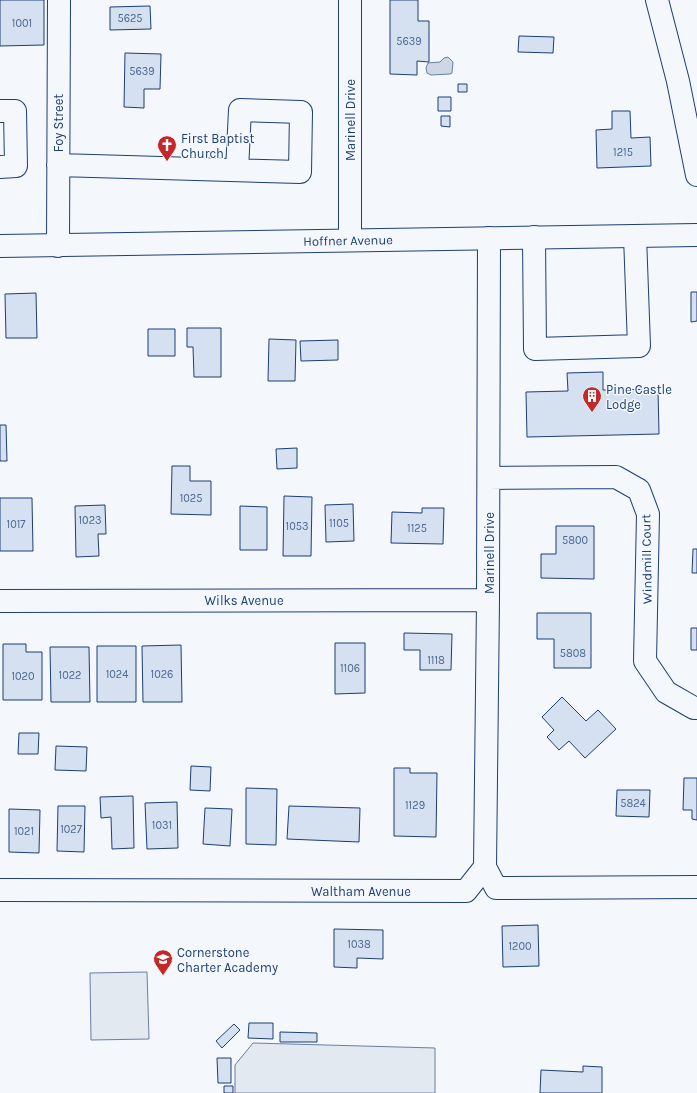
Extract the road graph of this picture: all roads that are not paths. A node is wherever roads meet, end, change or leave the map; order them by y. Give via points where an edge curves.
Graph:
1 (59, 0) edge
2 (350, 0) edge
3 (657, 0) edge
4 (0, 111) edge
5 (58, 165) junction
6 (0, 167) edge
7 (237, 170) dead end
8 (697, 175) edge
9 (697, 235) edge
10 (635, 236) junction
11 (534, 237) junction
12 (489, 238) junction
13 (350, 240) junction
14 (0, 246) edge
15 (58, 246) junction
16 (489, 478) junction
17 (0, 600) edge
18 (488, 600) junction
19 (697, 708) edge
20 (485, 867) junction
21 (697, 887) edge
22 (0, 890) edge

1 - 5 street, Foy Street
2 - 13 street, Marinell Drive
3 - 8 street via 678,81
4 - 6 street via 15,111 16,166
5 - 7 street
5 - 15 street, Foy Street
9 - 10 street, Hoffner Avenue
10 - 11 street, Hoffner Avenue
10 - 11 street via 639,346 535,349
11 - 12 street, Hoffner Avenue
12 - 13 street, Hoffner Avenue
12 - 16 street, Marinell Drive
13 - 15 street, Hoffner Avenue
14 - 15 street, Hoffner Avenue
16 - 18 street, Marinell Drive
16 - 19 street, Windmill Court via 616,477 638,490 648,514 645,661 666,692
17 - 18 street, Wilks Avenue
18 - 20 street, Marinell Drive
20 - 21 street via 496,888
20 - 22 street, Waltham Avenue via 466,891

